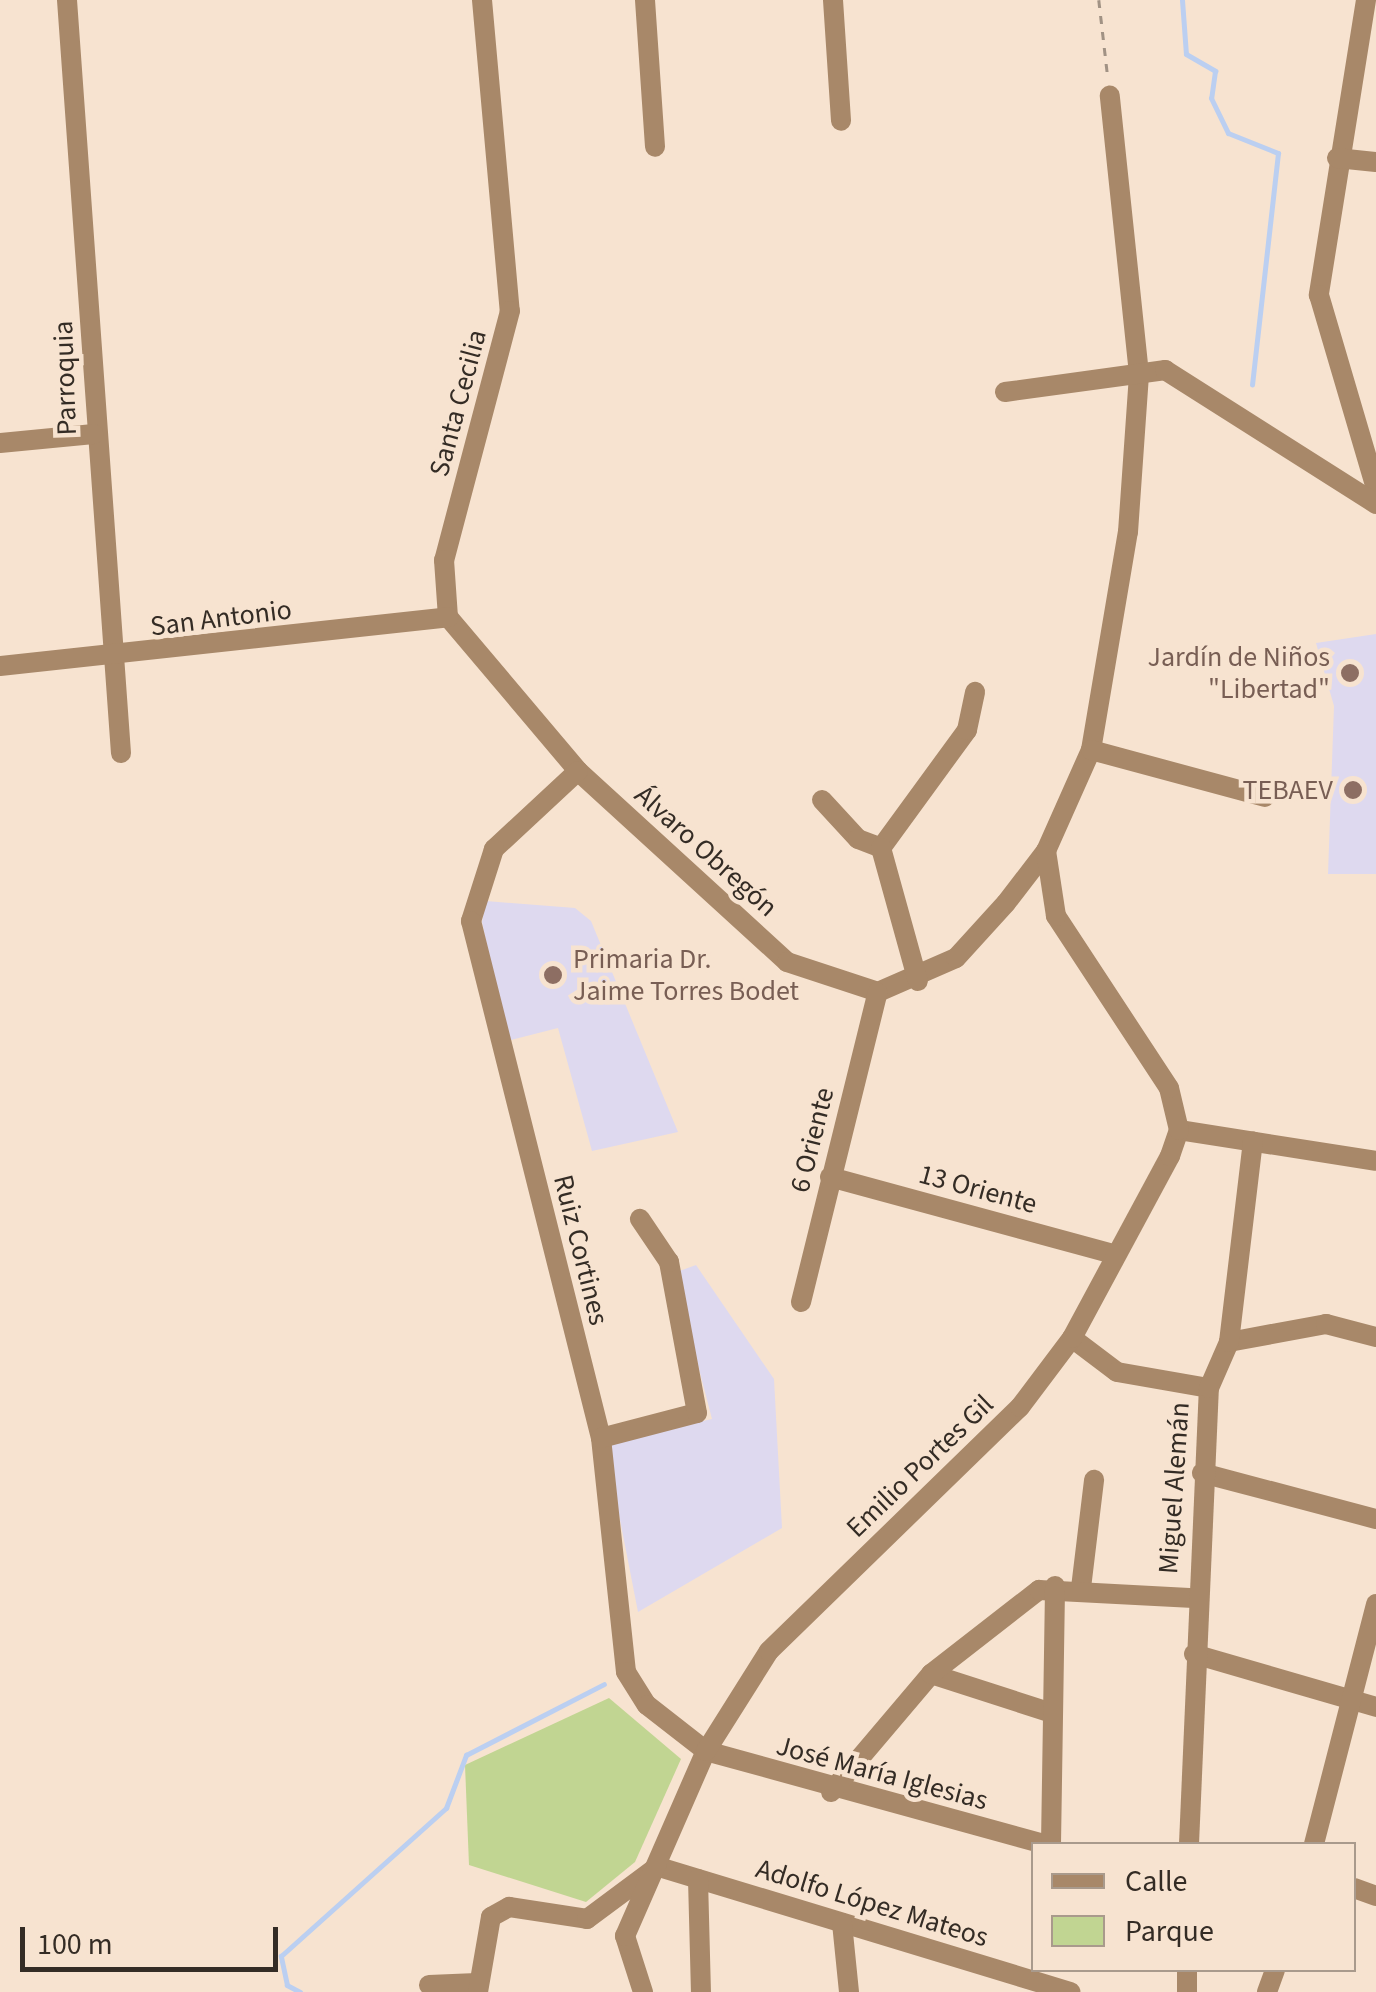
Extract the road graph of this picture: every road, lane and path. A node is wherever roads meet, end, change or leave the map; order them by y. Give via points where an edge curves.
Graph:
1 (67, 0) edge
2 (482, 0) edge
3 (645, 0) edge
4 (832, 0) edge
5 (1099, 0) edge
6 (1366, 0) edge
7 (1110, 96) joint
8 (841, 121) dead end
9 (656, 147) dead end
10 (1337, 158) junction
11 (1376, 162) edge
12 (1138, 374) junction
13 (1005, 392) dead end
14 (94, 434) junction
15 (0, 443) edge
16 (1376, 490) edge
17 (1376, 504) edge
18 (448, 617) junction
19 (110, 658) junction
20 (0, 666) edge
21 (975, 692) dead end
22 (1091, 750) junction
23 (121, 753) dead end
24 (578, 771) junction
25 (1264, 797) dead end
26 (822, 800) dead end
27 (881, 848) junction
28 (1046, 851) junction
29 (918, 981) junction
30 (878, 992) junction
31 (1179, 1130) junction
32 (1252, 1142) junction
33 (1376, 1161) edge
34 (830, 1177) junction
35 (640, 1219) dead end
36 (1113, 1254) junction
37 (802, 1302) dead end
38 (1376, 1337) edge
39 (1072, 1338) junction
40 (1229, 1342) junction
41 (1209, 1388) junction
42 (601, 1438) junction
43 (1202, 1472) junction
44 (1094, 1480) dead end
45 (1376, 1520) edge
46 (1055, 1586) junction
47 (1081, 1588) junction
48 (1194, 1598) junction
49 (1376, 1604) edge
50 (1194, 1654) junction
51 (930, 1674) junction
52 (1347, 1699) junction
53 (1376, 1707) edge
54 (1052, 1714) junction
55 (706, 1751) junction
56 (831, 1792) junction
57 (1039, 1842) edge
58 (1047, 1842) edge
59 (1188, 1842) edge
60 (1314, 1842) edge
61 (659, 1866) junction
62 (698, 1879) junction
63 (842, 1922) junction
64 (430, 1984) dead end
65 (1019, 1984) edge
66 (477, 1988) edge
67 (643, 1992) edge
68 (701, 1992) edge
69 (849, 1992) edge
70 (1070, 1992) edge

1 - 14 street, Parroquia via 85,153
2 - 18 street, Santa Cecilia via 510,311 444,560
3 - 9 street
4 - 8 street
5 - 7 path
6 - 10 street
7 - 12 street
10 - 11 street
10 - 16 street via 1319,295
12 - 13 street
12 - 17 street via 1165,370 1188,381
12 - 22 street via 1128,532
14 - 15 street
14 - 19 street, Parroquia
18 - 19 street, San Antonio
18 - 24 street
19 - 20 street, San Antonio
19 - 23 street, Parroquia
21 - 27 street via 967,730
22 - 25 street
22 - 28 street
24 - 30 street, Álvaro Obregón via 787,962
24 - 42 street, Ruiz Cortines via 494,848 471,921
26 - 27 street via 858,840
27 - 29 street
28 - 29 street via 956,958
28 - 31 street via 1056,916 1169,1088
29 - 30 street
30 - 34 street, 6 Oriente
31 - 32 street
31 - 36 street, Emilio Portes Gil
32 - 33 street
32 - 40 street, Miguel Alemán
34 - 36 street, 13 Oriente
34 - 37 street, 6 Oriente
35 - 42 street via 678,1261 697,1413
36 - 39 street, Emilio Portes Gil
38 - 40 street via 1326,1324
39 - 41 street via 1117,1372
39 - 55 street, Emilio Portes Gil via 1020,1407 769,1651
40 - 41 street, Miguel Alemán
41 - 43 street, Miguel Alemán
42 - 55 street, Ruiz Cortines via 626,1672 647,1705
43 - 45 street
43 - 48 street, Miguel Alemán
44 - 47 street
46 - 47 street
46 - 51 street via 1007,1611
46 - 54 street
47 - 48 street
48 - 50 street, Miguel Alemán
49 - 52 street
50 - 52 street
50 - 59 street, Miguel Alemán
51 - 54 street
51 - 56 street
52 - 53 street
52 - 60 street
54 - 58 street
55 - 56 street, José María Iglesias
55 - 61 street, Emilio Portes Gil
56 - 57 street, José María Iglesias
61 - 62 street, Adolfo López Mateos
61 - 66 street via 587,1919 509,1907 490,1917
61 - 67 street, Emilio Portes Gil via 624,1936
62 - 63 street, Adolfo López Mateos
62 - 68 street
63 - 65 street, Adolfo López Mateos
63 - 69 street
64 - 66 street
65 - 70 street, Adolfo López Mateos

